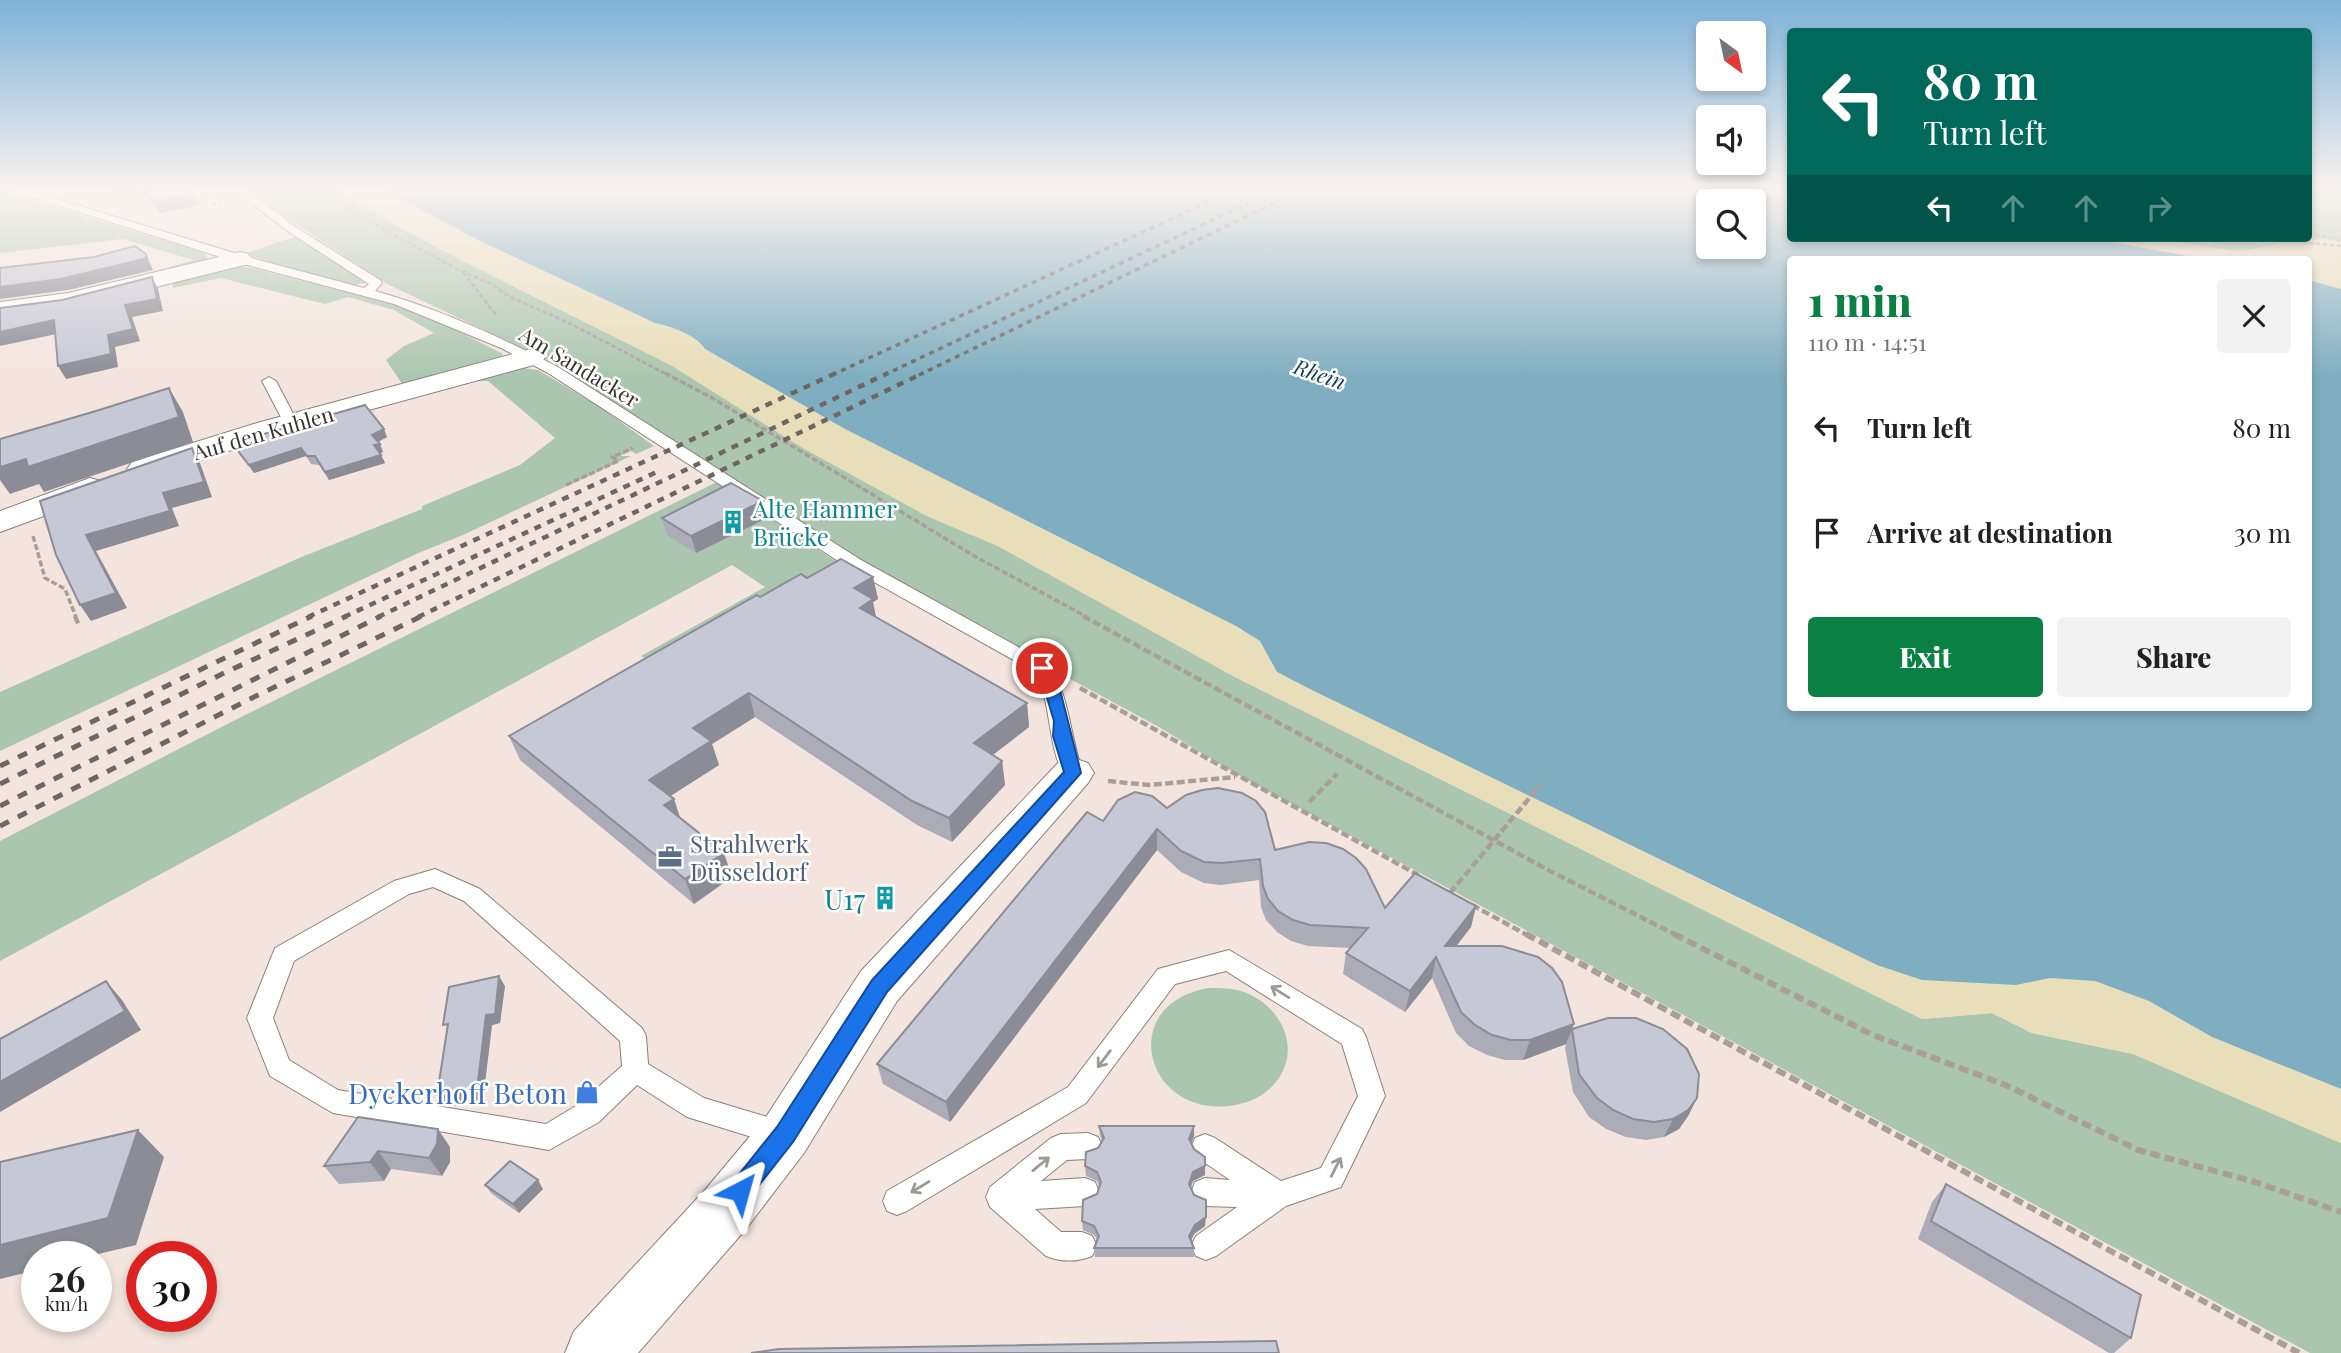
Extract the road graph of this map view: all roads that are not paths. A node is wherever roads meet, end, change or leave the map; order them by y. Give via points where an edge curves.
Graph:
1 (218, 252) edge
2 (328, 252) edge
3 (240, 259) junction
4 (367, 292) junction
5 (0, 310) edge
6 (518, 351) junction
7 (269, 381) dead end
8 (291, 423) junction
9 (13, 517) edge
10 (1073, 773) joint
11 (635, 1070) junction
12 (785, 1135) junction
13 (1088, 1146) dead end
14 (1205, 1147) dead end
15 (1085, 1192) dead end
16 (1205, 1192) dead end
17 (1278, 1195) junction
18 (1000, 1197) junction
19 (897, 1201) dead end
20 (1082, 1246) dead end
21 (1206, 1246) dead end
22 (596, 1353) edge

1 - 3 lane, Am Sandacker
2 - 4 lane via 376,283
3 - 4 lane, Am Sandacker
3 - 5 street via 68,301
4 - 6 lane, Am Sandacker via 421,309
6 - 8 street, Auf den Kuhlen
6 - 10 lane, Am Sandacker via 855,564 1042,668 1062,721
7 - 8 lane
8 - 9 street, Auf den Kuhlen via 130,473
10 - 12 street via 879,986
11 - 11 lane via 589,1113 549,1137 333,1101 279,1068 260,1018 284,956 402,887 435,878 472,895 633,1036
11 - 12 lane via 697,1108
12 - 22 street via 725,1210
18 -> 13 lane via 1061,1147
14 - 17 lane
15 - 18 lane
16 - 17 lane
17 -> 19 lane via 1331,1178 1372,1096 1353,1037 1229,960 1167,976 1077,1095
17 - 21 lane
18 - 20 lane via 1056,1247

